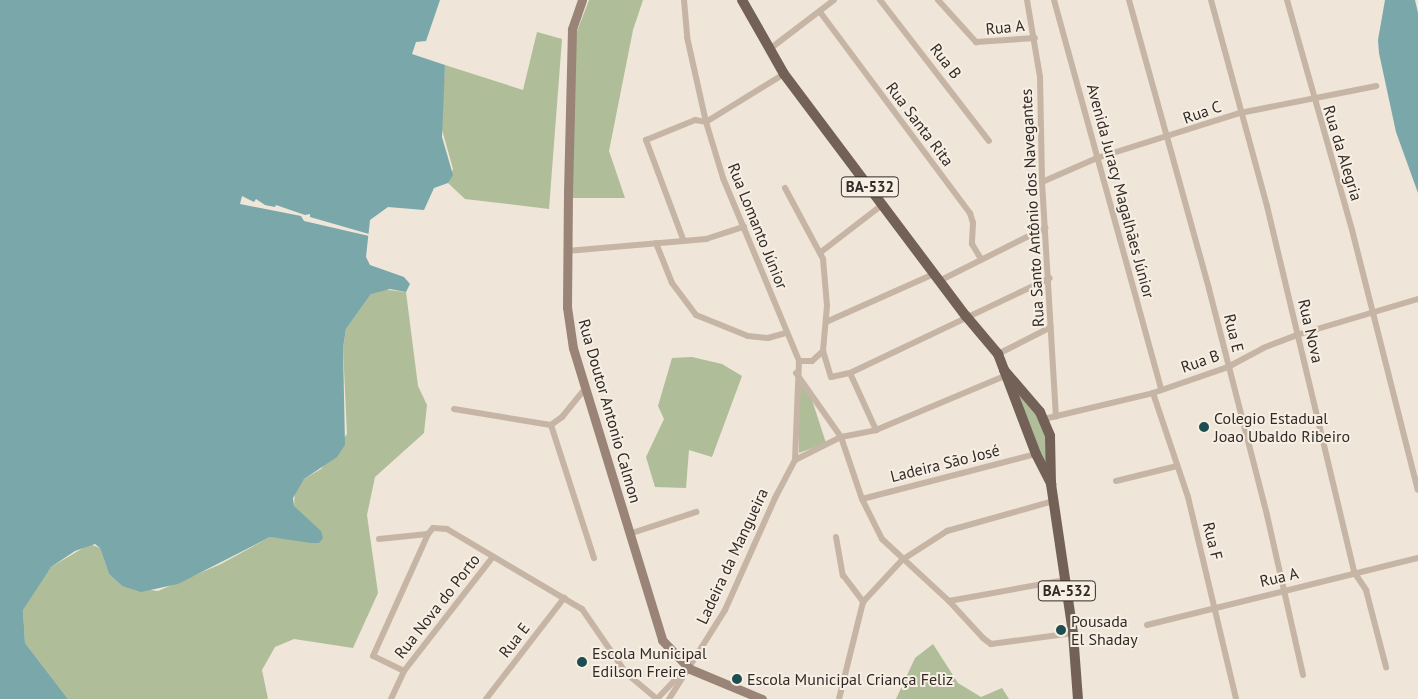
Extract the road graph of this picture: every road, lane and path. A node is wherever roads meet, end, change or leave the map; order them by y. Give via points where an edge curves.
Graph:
1 (582, 0) edge
2 (684, 0) edge
3 (742, 0) edge
4 (834, 0) edge
5 (880, 0) edge
6 (938, 0) edge
7 (1027, 0) edge
8 (1054, 0) edge
9 (1129, 0) edge
10 (1211, 0) edge
11 (1288, 0) edge
12 (820, 12) junction
13 (1034, 38) junction
14 (771, 48) junction
15 (784, 74) junction
16 (1376, 86) dead end
17 (1313, 101) junction
18 (1240, 113) junction
19 (706, 122) junction
20 (1165, 139) junction
21 (989, 141) dead end
22 (1097, 158) junction
23 (1042, 182) junction
24 (785, 188) dead end
25 (883, 204) junction
26 (744, 227) junction
27 (1045, 228) junction
28 (683, 239) junction
29 (656, 243) junction
30 (567, 251) junction
31 (821, 252) junction
32 (981, 259) junction
33 (937, 277) junction
34 (1050, 278) junction
35 (1418, 300) edge
36 (1371, 314) junction
37 (966, 316) junction
38 (826, 322) junction
39 (1051, 327) junction
40 (786, 333) junction
41 (1297, 335) junction
42 (823, 351) junction
43 (998, 354) junction
44 (799, 361) junction
45 (1228, 367) junction
46 (850, 372) junction
47 (796, 373) junction
48 (1006, 373) junction
49 (1162, 389) junction
50 (585, 390) junction
51 (1152, 393) junction
52 (454, 408) dead end
53 (1056, 417) junction
54 (1044, 419) junction
55 (551, 425) junction
56 (876, 430) junction
57 (841, 437) junction
58 (1036, 454) junction
59 (796, 460) junction
60 (1177, 466) junction
61 (1116, 480) dead end
62 (1051, 484) junction
63 (1418, 490) edge
64 (862, 499) junction
65 (1054, 501) junction
66 (696, 512) dead end
67 (428, 534) junction
68 (629, 534) junction
69 (836, 537) dead end
70 (379, 539) dead end
71 (492, 558) junction
72 (594, 558) dead end
73 (1418, 558) edge
74 (902, 560) junction
75 (1354, 572) junction
76 (1065, 580) junction
77 (1285, 591) junction
78 (564, 598) junction
79 (950, 601) junction
80 (863, 602) junction
81 (1216, 605) junction
82 (1147, 625) dead end
83 (1073, 633) junction
84 (689, 666) junction
85 (1386, 667) dead end
86 (404, 671) junction
87 (1303, 675) dead end
88 (391, 699) edge
89 (486, 699) edge
90 (657, 699) edge
91 (669, 699) edge
92 (762, 699) edge
93 (839, 699) edge
94 (1078, 699) edge
95 (1236, 699) edge

1 - 30 street, Rua Doutor Antonio Calmon via 572,28
2 - 19 street, Rua Lomanto Júnior via 687,37
3 - 14 main road, BA-532
4 - 12 street
5 - 21 street, Rua B
6 - 13 street, Rua A via 976,42
7 - 13 street, Rua Santo Antônio dos Navegantes
8 - 22 street, Avenida Juracy Magalhães Júnior
9 - 20 street, Rua E
10 - 18 street, Rua Nova
11 - 17 street, Rua da Alegria
12 - 14 street
12 - 32 street, Rua Santa Rita via 970,213 972,244
13 - 23 street, Rua Santo Antônio dos Navegantes via 1040,77
14 - 15 main road, BA-532
15 - 19 street
15 - 25 main road, BA-532
16 - 17 street, Rua C
17 - 18 street, Rua C
17 - 36 street, Rua da Alegria via 1352,230
18 - 20 street, Rua C
18 - 41 street, Rua Nova via 1268,206
19 - 26 street, Rua Lomanto Júnior via 723,178
19 - 28 street via 695,120 646,140
20 - 22 street, Rua C
20 - 45 street, Rua E
22 - 23 street, Rua C
22 - 49 street, Avenida Juracy Magalhães Júnior
23 - 27 street, Rua Santo Antônio dos Navegantes
24 - 31 street
25 - 31 street
25 - 33 main road, BA-532
26 - 28 street via 709,239
26 - 40 street, Rua Lomanto Júnior
27 - 32 street
27 - 34 street, Rua Santo Antônio dos Navegantes
28 - 29 street
29 - 30 street
29 - 40 street via 672,283 696,315 748,336 768,338
30 - 50 street, Rua Doutor Antonio Calmon via 568,321
31 - 38 street via 826,272
32 - 33 street
33 - 37 main road, BA-532
33 - 38 street
34 - 37 street
34 - 39 street, Rua Santo Antônio dos Navegantes
35 - 36 street, Rua B
36 - 41 street, Rua B
36 - 63 street
37 - 43 main road, BA-532
37 - 46 street
38 - 42 street
39 - 43 street
39 - 53 street, Rua Santo Antônio dos Navegantes
40 - 44 street, Rua Lomanto Júnior
41 - 45 street, Rua B via 1263,348
41 - 75 street, Rua Nova
42 - 44 street via 812,361
42 - 46 street via 831,377
43 - 48 main road, BA-532
44 - 47 street
45 - 49 street, Rua B
45 - 77 street, Rua E
46 - 56 street
47 - 57 street
47 - 59 street
48 - 54 main road, BA-532
48 - 56 street
48 - 58 main road, BA-532
49 - 51 street, Rua B
50 - 55 street
50 - 68 street, Rua Doutor Antonio Calmon
51 - 53 street, Rua B
51 - 60 street, Rua F
52 - 55 street
53 - 54 street, Rua B
54 - 62 main road, BA-532 via 1052,450
55 - 72 street
56 - 57 street
57 - 59 street
57 - 64 street
58 - 62 main road, BA-532
58 - 64 street, Ladeira São José
59 - 84 street, Ladeira da Mangueira via 771,506 725,610
60 - 61 street
60 - 81 street, Rua F
62 - 65 main road, BA-532
64 - 74 street via 882,538
65 - 74 street via 947,532
65 - 76 main road, BA-532
66 - 68 street
67 - 70 street
67 - 71 street via 433,528 447,529
67 - 86 street, Rua Nova do Porto via 373,656
68 - 84 street, Rua Doutor Antonio Calmon via 658,632 669,650
69 - 80 street via 843,576
71 - 78 street
71 - 86 street, Rua Nova do Porto
73 - 75 street, Rua A
74 - 79 street
74 - 80 street
75 - 77 street, Rua A
75 - 85 street, Rua Nova via 1366,590
76 - 79 street
76 - 83 main road, BA-532
77 - 81 street, Rua A
77 - 87 street, Rua E
78 - 89 street, Rua E
78 - 90 street via 582,609 626,673
79 - 83 street via 991,644
80 - 93 street
81 - 82 street, Rua A
81 - 95 street, Rua F
83 - 94 main road, BA-532
84 - 90 street
84 - 91 street
84 - 92 street
86 - 88 street, Rua Nova do Porto

